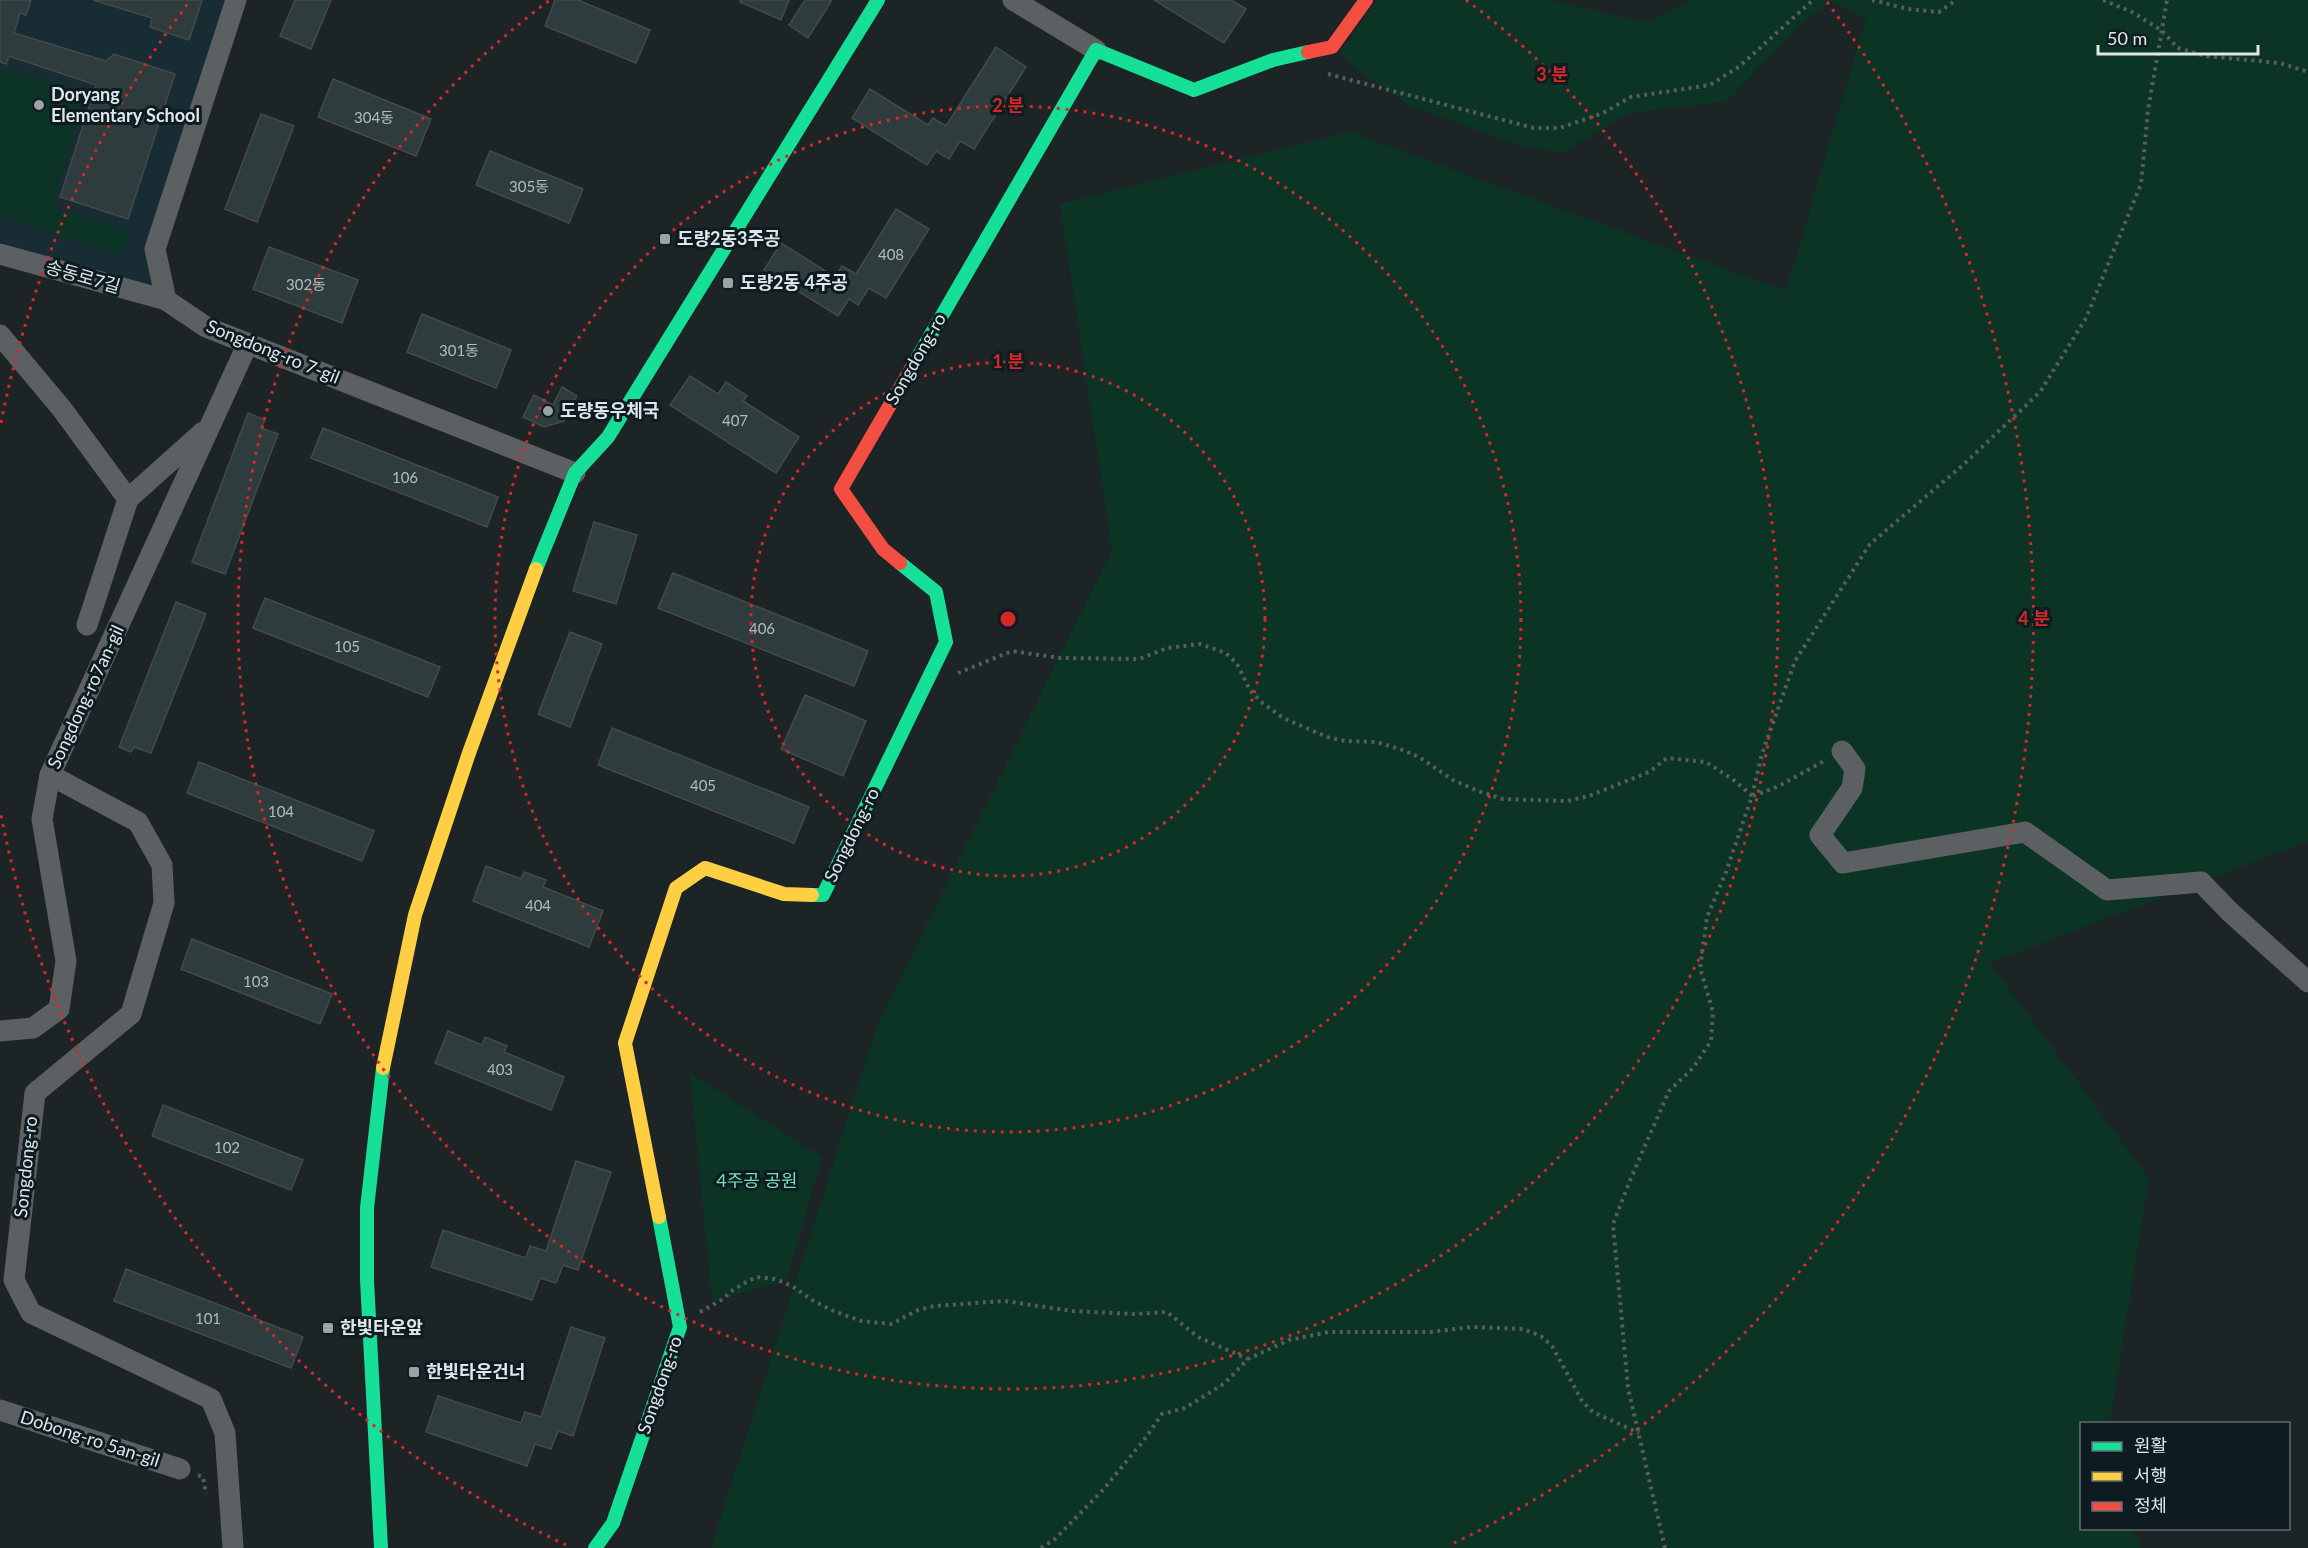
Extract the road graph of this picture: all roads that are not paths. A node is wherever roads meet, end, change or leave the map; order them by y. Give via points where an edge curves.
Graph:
1 (236, 0) edge
2 (878, 0) edge
3 (1013, 0) edge
4 (1365, 0) edge
5 (1096, 50) junction
6 (0, 254) edge
7 (166, 300) junction
8 (0, 335) edge
9 (248, 343) junction
10 (209, 427) junction
11 (575, 473) junction
12 (128, 499) junction
13 (87, 625) dead end
14 (1842, 751) road end
15 (50, 775) junction
16 (2308, 982) edge
17 (0, 1030) edge
18 (0, 1410) edge
19 (180, 1469) road end
20 (233, 1548) edge
21 (381, 1548) edge
22 (595, 1548) edge

1 - 7 street via 155,249
2 - 11 street via 608,437
3 - 5 street
4 - 5 street via 1332,47 1273,60 1194,90
5 - 22 street, Songdong-ro via 841,489 883,549 936,592 946,642 823,895 784,894 705,868 676,888 625,1043 680,1327 613,1523
6 - 7 street, 송동로7길
7 - 9 street, Songdong-ro 7-gil via 206,327
8 - 12 street via 62,409
9 - 10 street, Songdong-ro7an-gil
9 - 11 street, Songdong-ro 7-gil
10 - 12 street
10 - 15 street, Songdong-ro7an-gil
11 - 21 street via 485,709 415,915 384,1058 367,1208
12 - 13 street
14 - 16 street via 1855,769 1851,788 1820,835 1843,863 2025,832 2107,890 2201,882
15 - 17 street, Songdong-ro7an-gil via 42,819 66,962 59,1009 33,1029
15 - 20 street, Songdong-ro via 138,822 162,866 164,903 131,1014 35,1093 14,1280 31,1313 211,1399 225,1433
18 - 19 street, Dobong-ro 5an-gil

